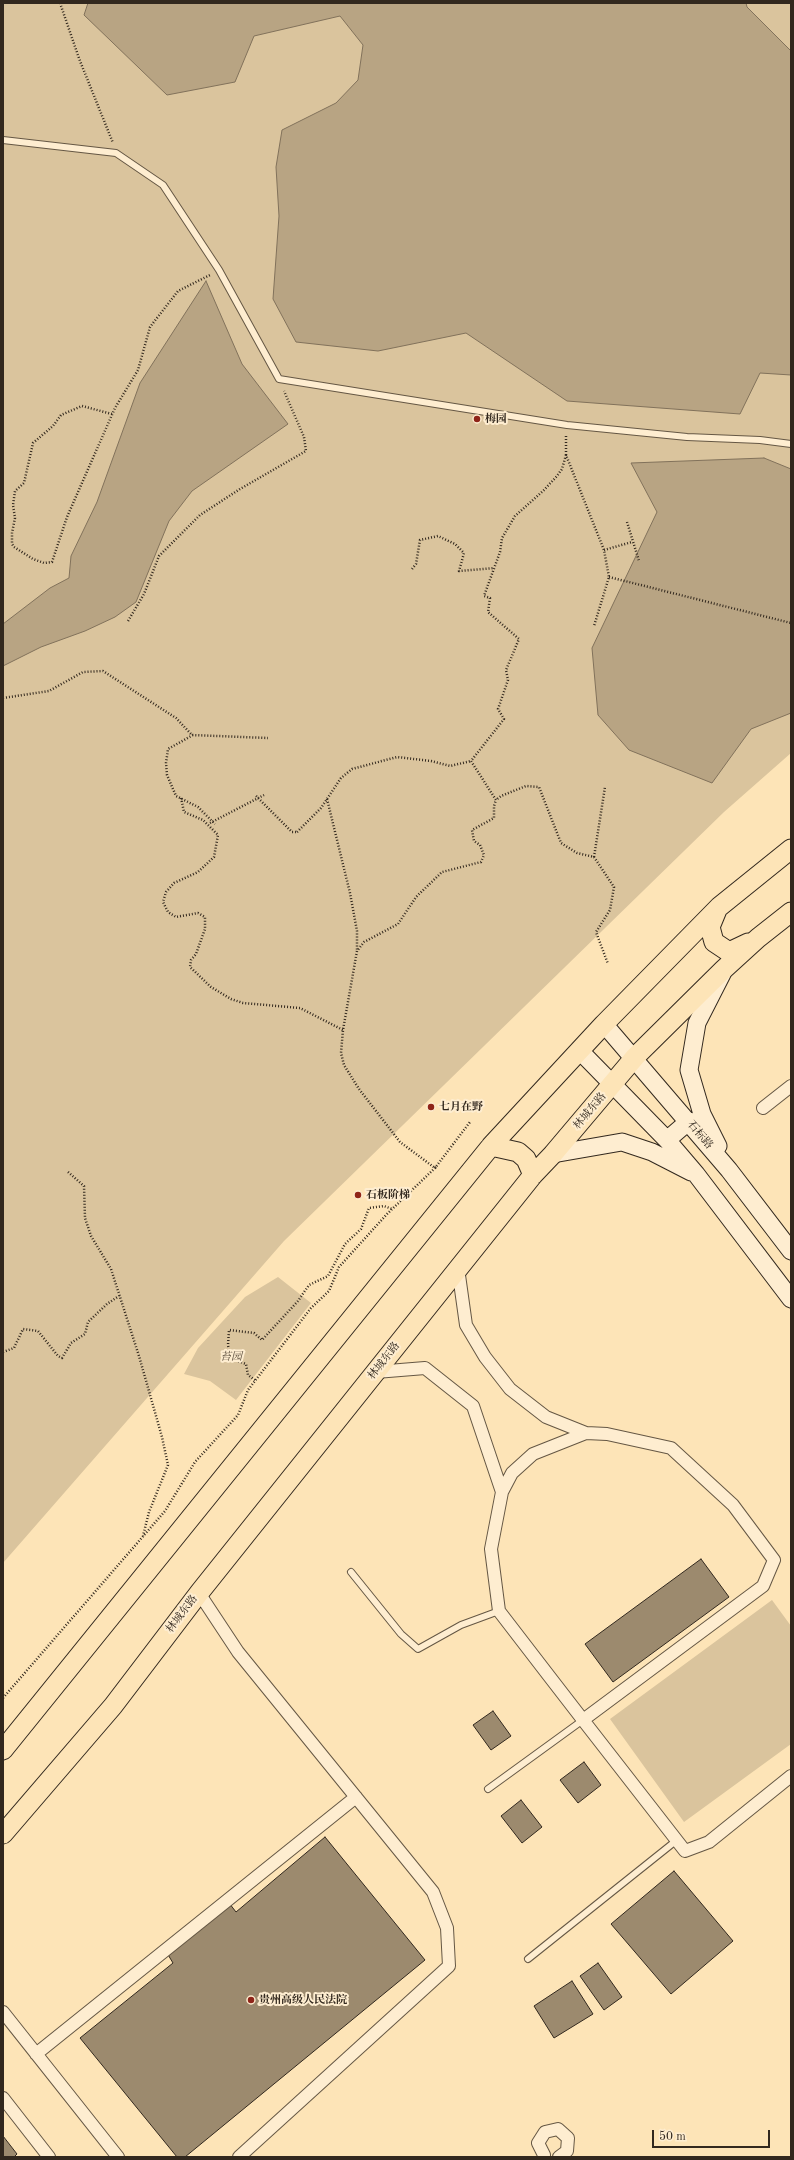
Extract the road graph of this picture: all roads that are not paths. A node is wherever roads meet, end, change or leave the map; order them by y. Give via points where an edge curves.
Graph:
1 (3, 140) edge
2 (791, 444) edge
3 (791, 849) edge
4 (719, 906) junction
5 (791, 912) edge
6 (758, 938) junction
7 (724, 969) junction
8 (604, 1024) junction
9 (580, 1051) junction
10 (635, 1057) junction
11 (612, 1084) junction
12 (791, 1086) edge
13 (763, 1108) dead end
14 (689, 1121) junction
15 (667, 1140) junction
16 (491, 1146) junction
17 (553, 1154) junction
18 (729, 1170) junction
19 (696, 1174) junction
20 (532, 1175) junction
21 (791, 1251) edge
22 (458, 1268) junction
23 (791, 1299) edge
24 (376, 1372) junction
25 (586, 1433) junction
26 (502, 1492) junction
27 (350, 1572) dead end
28 (199, 1593) junction
29 (499, 1611) junction
30 (583, 1720) junction
31 (3, 1750) edge
32 (791, 1776) edge
33 (488, 1789) dead end
34 (356, 1797) junction
35 (3, 1834) edge
36 (677, 1840) junction
37 (528, 1959) dead end
38 (3, 2012) edge
39 (36, 2054) junction
40 (3, 2098) edge
41 (545, 2156) edge
42 (49, 2157) edge
43 (118, 2157) edge
44 (239, 2157) edge
45 (558, 2157) edge

1 - 2 lane via 116,153 163,186 219,270 279,379 567,425
3 - 4 main road
4 - 6 main road via 710,927 714,942 729,952
4 - 8 main road
5 - 6 main road, 林城东路
6 - 7 main road, 林城东路
7 - 10 main road, 林城东路
7 - 18 main road via 697,1023 690,1070 702,1114
8 - 9 main road
8 - 10 main road, 石标路
9 - 11 main road
9 - 16 main road
10 - 11 main road, 林城东路
10 - 14 main road, 石标路
11 - 15 main road
11 - 17 main road, 林城东路
12 - 13 street
14 - 15 main road
14 - 18 main road, 石标路
15 - 19 main road
16 - 20 main road via 518,1152 526,1159
16 - 31 main road
17 - 19 main road via 622,1142 652,1152
17 - 20 main road, 林城东路
18 - 21 main road, 石标路
19 - 23 main road
20 - 22 main road, 林城东路
22 - 24 main road, 林城东路
22 - 25 street via 466,1325 485,1357 510,1389 546,1417
24 - 26 street via 425,1368 473,1406
24 - 28 main road, 林城东路
25 - 26 street via 533,1454 512,1473
25 - 30 street via 607,1434 672,1448 733,1505 774,1560 763,1586
26 - 29 street via 492,1549
27 - 29 lane via 401,1634 418,1649 461,1625
28 - 34 street via 238,1652
28 - 35 main road, 林城东路 via 113,1706
29 - 30 street
30 - 33 lane
30 - 36 street
32 - 36 street via 709,1842 685,1851
34 - 39 street
34 - 44 street via 433,1892 446,1928 449,1966
36 - 37 lane
38 - 39 street
39 - 43 street
40 - 42 street
41 - 45 street via 538,2143 544,2132 558,2129 568,2138 567,2151

